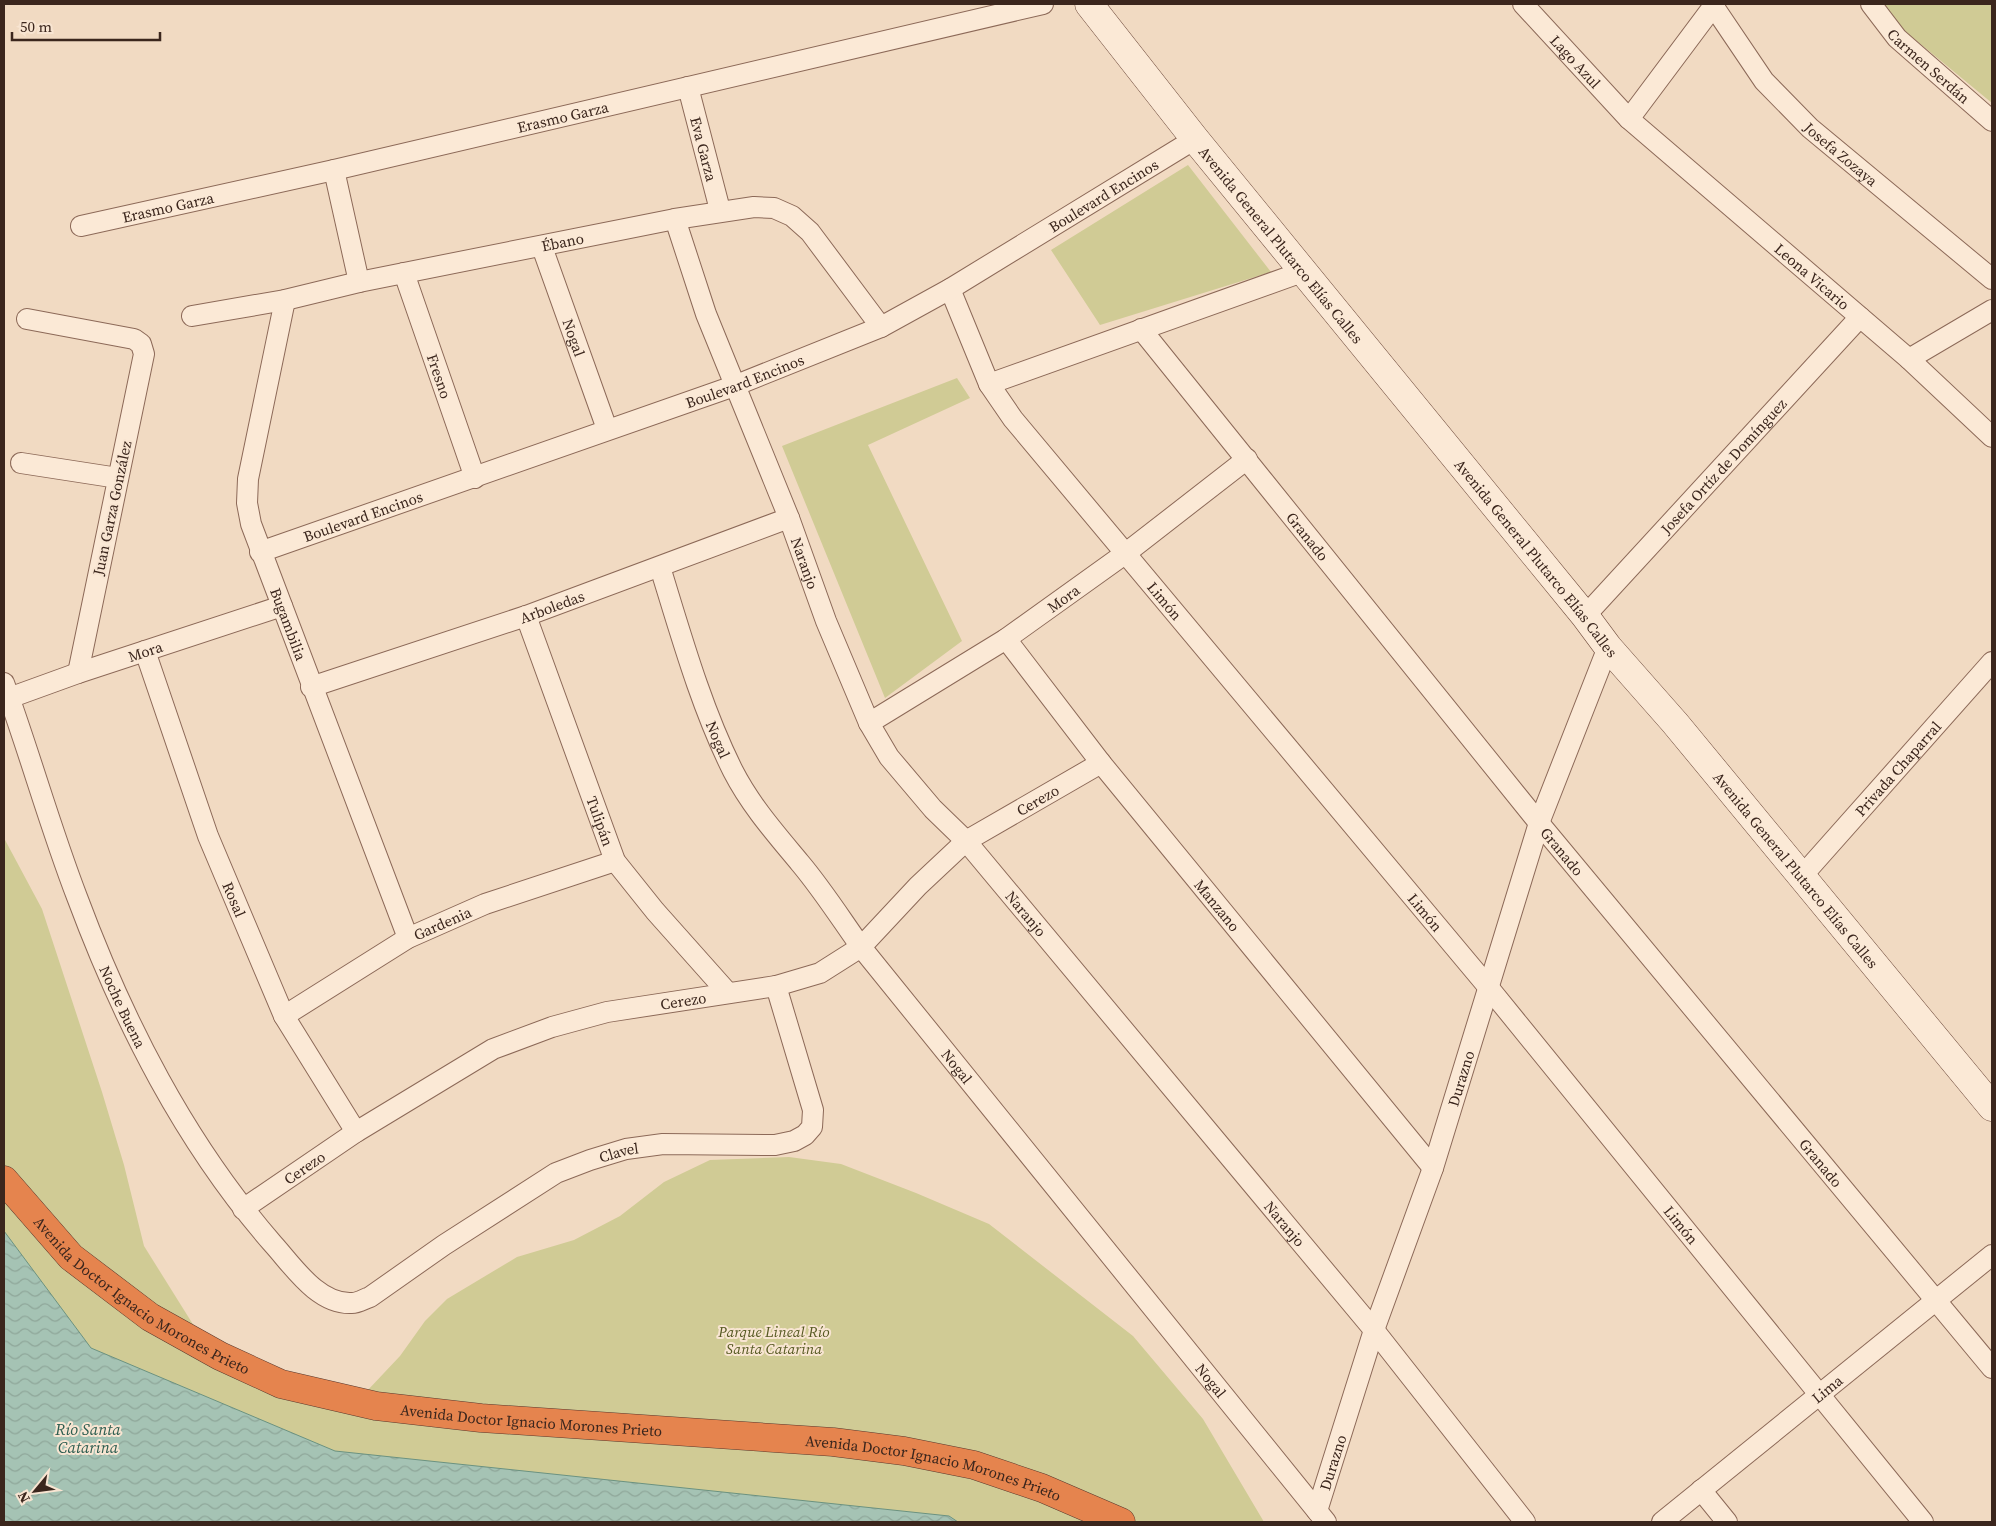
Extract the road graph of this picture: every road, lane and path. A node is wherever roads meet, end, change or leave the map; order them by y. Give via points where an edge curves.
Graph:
1 (1043, 4) edge
2 (1088, 4) edge
3 (1523, 4) edge
4 (1713, 4) edge
5 (1871, 4) edge
6 (688, 87) junction
7 (1628, 119) junction
8 (1992, 121) edge
9 (1195, 139) junction
10 (334, 170) junction
11 (720, 210) junction
12 (675, 219) junction
13 (81, 226) dead end
14 (542, 247) junction
15 (1305, 271) junction
16 (404, 273) junction
17 (1992, 278) edge
18 (359, 282) junction
19 (950, 289) junction
20 (285, 300) junction
21 (1992, 310) edge
22 (192, 316) dead end
23 (1860, 317) junction
24 (27, 319) dead end
25 (881, 327) junction
26 (1141, 329) junction
27 (1909, 359) junction
28 (989, 384) junction
29 (734, 386) junction
30 (607, 429) junction
31 (1992, 437) edge
32 (1247, 459) junction
33 (21, 463) dead end
34 (118, 478) junction
35 (475, 478) junction
36 (789, 518) junction
37 (260, 552) junction
38 (1126, 552) junction
39 (660, 567) junction
40 (282, 606) junction
41 (526, 616) junction
42 (1585, 616) junction
43 (1006, 639) junction
44 (1608, 647) junction
45 (145, 651) junction
46 (1992, 662) edge
47 (78, 673) junction
48 (311, 687) junction
49 (7, 690) edge
50 (869, 723) junction
51 (1101, 764) junction
52 (1539, 822) junction
53 (966, 841) junction
54 (615, 861) junction
55 (1802, 876) junction
56 (408, 938) junction
57 (861, 947) junction
58 (776, 986) junction
59 (1489, 988) junction
60 (728, 993) junction
61 (284, 1016) junction
62 (1992, 1107) edge
63 (356, 1132) junction
64 (1432, 1168) junction
65 (4, 1180) edge
66 (243, 1209) junction
67 (1992, 1255) edge
68 (317, 1291) joint
69 (1936, 1301) junction
70 (1374, 1330) junction
71 (1992, 1368) edge
72 (1818, 1394) junction
73 (1701, 1490) junction
74 (1322, 1516) edge
75 (1121, 1522) edge
76 (1526, 1522) edge
77 (1662, 1522) edge
78 (1727, 1522) edge
79 (1922, 1522) edge

1 - 6 street, Erasmo Garza
2 - 9 street, Avenida General Plutarco Elías Calles
3 - 7 street, Lago Azul
4 - 7 street via 1714,8
4 - 17 street, Josefa Zozaya via 1747,58 1786,105
5 - 8 street, Carmen Serdán via 1897,38
6 - 10 street, Erasmo Garza
6 - 11 street, Eva Garza
7 - 23 street, Leona Vicario
9 - 15 street, Avenida General Plutarco Elías Calles
9 - 19 street, Boulevard Encinos
10 - 13 street, Erasmo Garza
10 - 18 street
11 - 12 street, Ébano
11 - 25 street, Ébano via 774,208 792,216 810,232
12 - 14 street, Ébano
12 - 29 street, Naranjo
14 - 16 street, Ébano
14 - 30 street, Nogal
15 - 26 street
15 - 42 street, Avenida General Plutarco Elías Calles
16 - 18 street, Ébano
16 - 35 street, Fresno
18 - 20 street, Ébano
19 - 25 street, Boulevard Encinos
19 - 28 street, Limón
20 - 22 street, Ébano
20 - 37 street, Bugambilia via 248,479 247,503
21 - 27 street
23 - 27 street, Leona Vicario
23 - 42 street, Josefa Ortíz de Domínguez
24 - 34 street, Juan Garza González via 134,338 141,344 144,354
25 - 29 street, Boulevard Encinos
26 - 28 street
26 - 32 street, Granado
27 - 31 street, Leona Vicario
28 - 38 street, Limón via 1013,419
29 - 30 street, Boulevard Encinos
29 - 36 street, Naranjo
30 - 35 street, Boulevard Encinos
32 - 38 street, Mora
32 - 52 street, Granado
33 - 34 street
34 - 47 street, Juan Garza González
35 - 37 street, Boulevard Encinos
36 - 39 street, Arboledas
36 - 50 street, Naranjo via 826,621
37 - 40 street, Bugambilia
38 - 43 street, Mora
38 - 59 street, Limón
39 - 41 street, Arboledas
39 - 57 street, Nogal via 686,650 733,772 774,834 801,864
40 - 45 street, Mora
40 - 48 street, Bugambilia
41 - 48 street, Arboledas
41 - 54 street, Tulipán
42 - 44 street, Avenida General Plutarco Elías Calles
43 - 50 street, Mora
43 - 51 street, Manzano
44 - 52 street, Durazno
44 - 55 street, Avenida General Plutarco Elías Calles
45 - 47 street, Mora
45 - 61 street, Rosal via 208,836
46 - 55 street, Privada Chaparral
47 - 49 street, Mora
48 - 56 street, Bugambilia
49 - 66 street, Noche Buena via 77,898 132,1028 184,1125
50 - 53 street, Naranjo via 889,757 933,809
51 - 53 street, Cerezo
51 - 64 street, Manzano
52 - 59 street, Durazno
52 - 69 street, Granado
53 - 57 street, Cerezo
53 - 70 street, Naranjo
54 - 56 street, Gardenia via 485,904
54 - 60 street, Tulipán via 672,932
55 - 62 street, Avenida General Plutarco Elías Calles
56 - 61 street, Gardenia
57 - 58 street, Cerezo via 820,973
57 - 74 street, Nogal
58 - 60 street, Cerezo
58 - 68 street, Clavel via 813,1110 812,1127 805,1136 775,1145 663,1144 626,1149 590,1160 556,1173 513,1199 370,1297 353,1303 338,1302
59 - 64 street, Durazno
59 - 72 street, Limón
60 - 63 street, Cerezo via 607,1012 502,1046 435,1082
61 - 63 street, Rosal
63 - 66 street, Cerezo
64 - 70 street, Durazno
65 - 75 highway, Avenida Doctor Ignacio Morones Prieto via 71,1257 150,1317 220,1356 281,1384 376,1406 462,1416 833,1442 904,1451 974,1465 1042,1488
66 - 68 street, Noche Buena
67 - 69 street, Lima
69 - 71 street, Granado
69 - 72 street, Lima
70 - 74 street, Durazno
70 - 76 street, Naranjo
72 - 73 street, Lima
72 - 79 street, Limón
73 - 77 street, Lima
73 - 78 street

